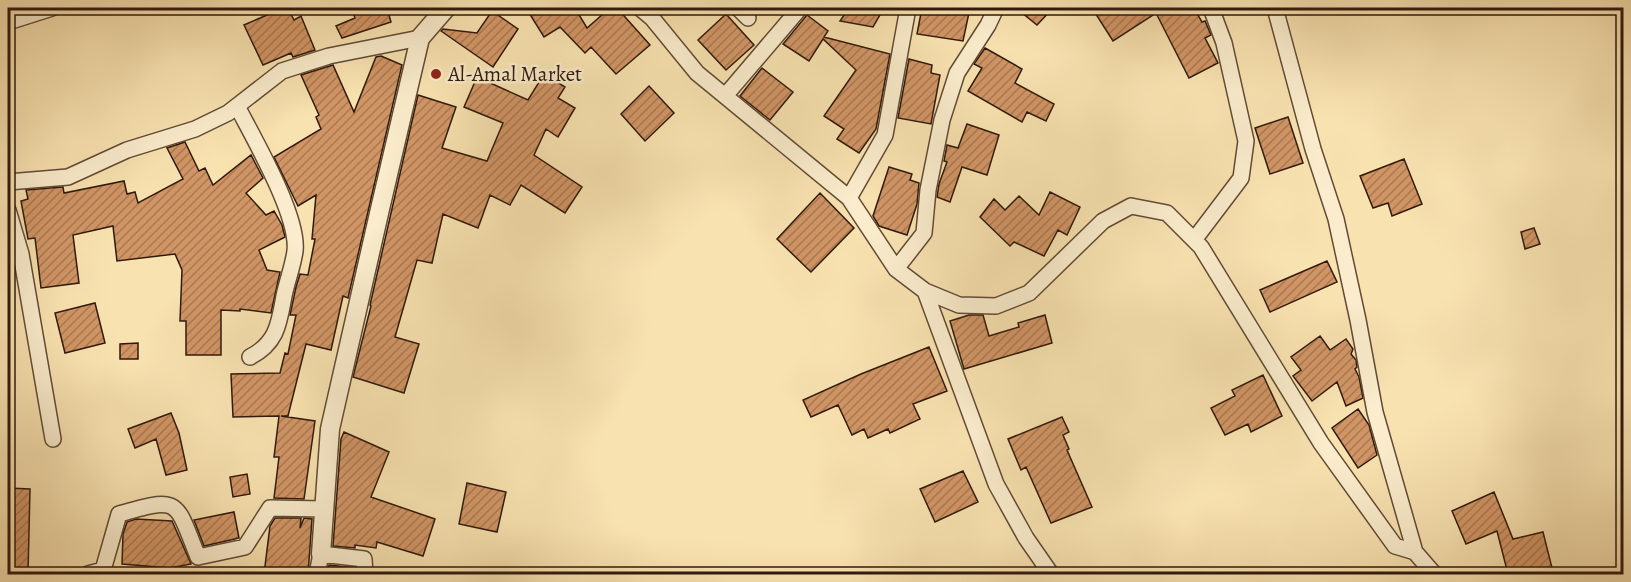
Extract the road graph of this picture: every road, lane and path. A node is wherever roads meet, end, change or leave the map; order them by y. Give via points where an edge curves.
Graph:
1 (52, 8) edge
2 (446, 8) edge
3 (800, 8) edge
4 (908, 8) edge
5 (996, 8) edge
6 (1211, 8) edge
7 (1275, 8) edge
8 (644, 9) edge
9 (8, 22) edge
10 (420, 38) junction
11 (725, 96) junction
12 (237, 106) junction
13 (8, 182) edge
14 (849, 198) junction
15 (8, 210) edge
16 (1194, 240) junction
17 (896, 269) junction
18 (925, 291) junction
19 (250, 357) dead end
20 (52, 439) dead end
21 (324, 509) junction
22 (1415, 552) junction
23 (321, 554) junction
24 (88, 574) edge
25 (317, 574) edge
26 (365, 574) edge
27 (1051, 574) edge
28 (1434, 574) edge

1 - 9 street
2 - 10 street
3 - 11 street
4 - 14 street via 885,135
5 - 17 street via 957,73 942,120 924,233
6 - 16 street via 1224,43 1246,141 1241,178
7 - 22 street via 1336,219 1375,412
8 - 11 street via 697,73
10 - 12 street via 329,56 282,71
10 - 21 street via 330,429
11 - 14 street
12 - 13 street via 195,129 127,150 68,177
12 - 19 street via 292,224 295,250 278,328 264,350
14 - 17 street
15 - 20 street via 21,254
16 - 18 street via 1167,213 1131,206 1103,221 1029,293 996,306 978,306 959,305
16 - 22 street via 1321,443 1395,546
17 - 18 street
18 - 27 street via 996,484
21 - 23 street
21 - 24 street via 270,508 245,547 198,557 182,515 171,505 157,503 118,514 104,570
22 - 28 street
23 - 25 street
23 - 26 street via 363,559

